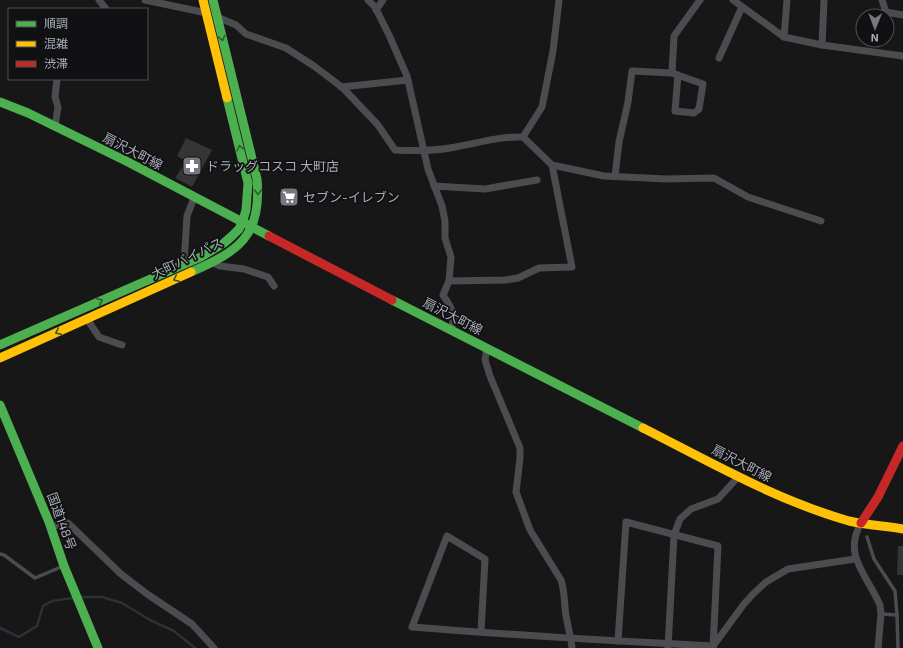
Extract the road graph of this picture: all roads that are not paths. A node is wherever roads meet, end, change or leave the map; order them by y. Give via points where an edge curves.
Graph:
1 (99, 0) edge
2 (145, 0) edge
3 (203, 0) edge
4 (213, 0) edge
5 (368, 0) edge
6 (383, 0) edge
7 (559, 0) edge
8 (700, 0) edge
9 (733, 0) edge
10 (787, 0) edge
11 (824, 0) edge
12 (882, 0) edge
13 (742, 7) junction
14 (105, 8) edge
15 (376, 10) junction
16 (207, 13) junction
17 (903, 15) edge
18 (217, 18) junction
19 (784, 37) junction
20 (822, 45) junction
21 (903, 56) edge
22 (719, 58) dead end
23 (675, 74) junction
24 (57, 80) edge
25 (408, 80) junction
26 (341, 87) junction
27 (0, 102) edge
28 (55, 126) junction
29 (523, 137) junction
30 (424, 151) junction
31 (552, 165) junction
32 (615, 176) junction
33 (537, 180) dead end
34 (434, 186) junction
35 (194, 198) junction
36 (821, 221) dead end
37 (242, 222) junction
38 (252, 227) junction
39 (213, 262) junction
40 (184, 264) junction
41 (449, 281) junction
42 (274, 286) dead end
43 (81, 309) junction
44 (87, 319) junction
45 (451, 329) junction
46 (0, 345) edge
47 (122, 345) dead end
48 (487, 348) junction
49 (0, 358) edge
50 (0, 404) edge
51 (903, 446) edge
52 (739, 476) junction
53 (861, 523) junction
54 (51, 527) junction
55 (903, 529) edge
56 (674, 535) junction
57 (867, 537) dead end
58 (0, 554) edge
59 (855, 559) junction
60 (64, 566) junction
61 (881, 614) junction
62 (898, 615) junction
63 (481, 632) junction
64 (571, 637) junction
65 (618, 641) junction
66 (668, 646) edge
67 (713, 647) edge
68 (98, 648) edge
69 (214, 648) edge
70 (572, 648) edge
71 (878, 648) edge
72 (898, 648) edge

1 - 14 street
2 - 16 street
3 - 16 main road, 大町バイパス
4 - 18 main road, 大町バイパス
5 - 15 street
6 - 15 street
7 - 29 street via 552,58 542,107
8 - 23 street via 674,36
9 - 13 street
10 - 19 street
11 - 20 street
12 - 17 street via 886,12
13 - 19 street
13 - 22 street
15 - 25 street
16 - 18 street
37 -> 16 main road, 大町バイパス via 247,212 248,183
18 - 26 street via 236,25 246,34 286,48
18 -> 38 main road, 大町バイパス via 257,179 257,207
19 - 20 street
20 - 21 street
23 - 23 street via 703,84 699,109 694,113 675,111
23 - 32 street via 632,71
24 - 28 street via 55,97 58,107
25 - 26 street
25 - 30 street
26 - 30 street via 378,125 395,150
27 - 28 main road, 扇沢大町線
28 - 35 main road, 扇沢大町線
29 - 30 street via 508,137
29 - 31 street
30 - 34 street
31 - 32 street
31 - 41 street via 572,267 539,268 518,278 506,280
32 - 36 street via 714,178 748,197
33 - 34 street via 485,189
34 - 41 street via 442,206 445,221 444,238 451,257
35 - 37 main road, 扇沢大町線
35 - 40 street via 187,216
37 - 38 main road, 扇沢大町線
37 - 40 main road, 大町バイパス via 231,238 221,246
38 - 39 main road, 大町バイパス via 232,252
38 - 45 main road, 扇沢大町線
39 - 42 street via 220,266 244,269 268,277
39 -> 44 main road, 大町バイパス
43 -> 40 main road, 大町バイパス
41 - 45 street via 443,295 454,314
43 - 44 lane
43 - 46 main road, 大町バイパス
44 - 47 street via 99,337
44 -> 49 main road, 大町バイパス
45 - 48 main road, 扇沢大町線
48 - 52 main road, 扇沢大町線
48 - 64 street via 485,360 490,376 520,448 516,492 530,530 561,580
50 - 54 main road, 国道148号
51 - 53 main road via 878,497
52 - 53 main road, 扇沢大町線 via 785,498
52 - 56 street via 718,499 691,508 680,519
53 - 55 main road, 扇沢大町線
53 - 59 street via 854,545
54 - 60 main road, 国道148号
54 - 69 street via 68,523 121,574 192,624
56 - 65 street via 626,522
56 - 66 street
56 - 67 street via 718,546
57 - 62 lane via 874,559 895,591
58 - 60 lane via 35,578
59 - 61 street via 876,598
59 - 67 street via 788,569 766,582 744,604
60 - 68 main road, 国道148号
61 - 62 lane
61 - 71 street
62 - 72 lane
63 - 63 street via 412,628 447,536 485,559
63 - 64 street
64 - 65 street
64 - 70 street
65 - 66 street
66 - 67 street

